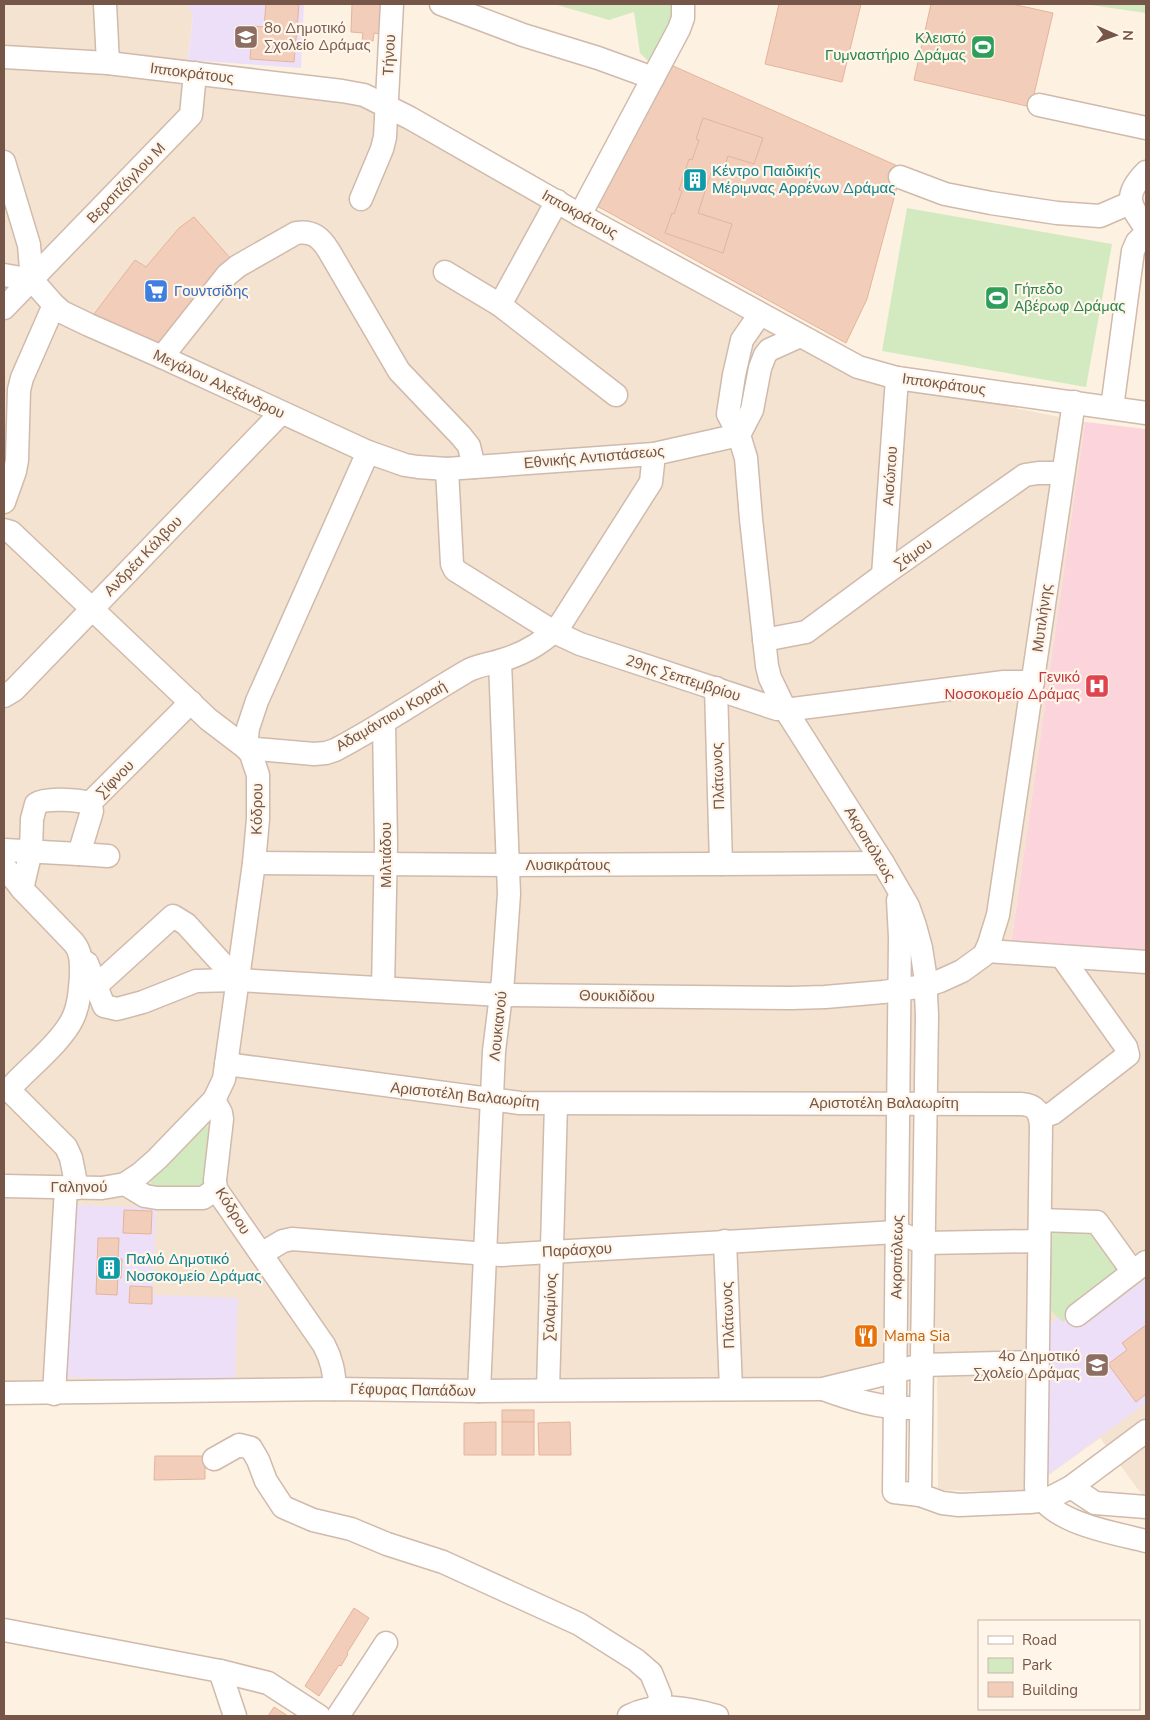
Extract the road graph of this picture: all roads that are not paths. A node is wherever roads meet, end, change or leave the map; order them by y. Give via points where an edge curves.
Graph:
1 (105, 4) edge
2 (392, 4) edge
3 (442, 4) edge
4 (683, 4) edge
5 (4, 57) edge
6 (108, 63) junction
7 (195, 73) junction
8 (652, 78) junction
9 (1039, 105) dead end
10 (387, 106) junction
11 (1146, 128) edge
12 (4, 162) edge
13 (1146, 172) edge
14 (900, 177) dead end
15 (361, 199) dead end
16 (557, 202) junction
17 (1130, 203) junction
18 (580, 214) junction
19 (1146, 228) edge
20 (1146, 233) edge
21 (445, 272) dead end
22 (4, 275) edge
23 (32, 280) junction
24 (54, 305) junction
25 (500, 305) junction
26 (4, 308) edge
27 (760, 314) junction
28 (800, 336) junction
29 (162, 357) junction
30 (897, 378) junction
31 (616, 395) dead end
32 (1074, 402) junction
33 (1112, 408) junction
34 (281, 412) junction
35 (1145, 413) edge
36 (739, 435) junction
37 (368, 452) junction
38 (654, 454) junction
39 (474, 467) junction
40 (448, 469) junction
41 (1063, 473) junction
42 (4, 502) edge
43 (4, 530) edge
44 (883, 575) junction
45 (92, 609) junction
46 (554, 632) junction
47 (764, 640) junction
48 (500, 661) junction
49 (1033, 682) junction
50 (716, 688) junction
51 (4, 696) edge
52 (191, 702) junction
53 (786, 709) junction
54 (384, 722) junction
55 (246, 748) junction
56 (90, 803) junction
57 (4, 850) edge
58 (31, 852) junction
59 (79, 854) junction
60 (108, 856) dead end
61 (254, 862) junction
62 (883, 863) junction
63 (386, 864) junction
64 (721, 864) junction
65 (509, 865) junction
66 (4, 866) edge
67 (22, 889) junction
68 (897, 889) junction
69 (986, 951) junction
70 (1062, 957) junction
71 (81, 960) junction
72 (1146, 962) edge
73 (237, 980) junction
74 (96, 986) junction
75 (925, 986) junction
76 (383, 988) junction
77 (900, 990) junction
78 (501, 995) junction
79 (226, 1064) junction
80 (214, 1100) junction
81 (492, 1100) junction
82 (556, 1104) junction
83 (899, 1104) junction
84 (926, 1104) junction
85 (1040, 1118) junction
86 (149, 1167) joint
87 (125, 1184) junction
88 (4, 1186) edge
89 (71, 1188) junction
90 (216, 1189) junction
91 (1040, 1231) junction
92 (897, 1232) junction
93 (725, 1241) junction
94 (924, 1243) junction
95 (552, 1251) junction
96 (485, 1252) junction
97 (261, 1254) junction
98 (1140, 1267) edge
99 (1077, 1315) dead end
100 (1037, 1362) junction
101 (922, 1365) junction
102 (896, 1371) junction
103 (335, 1389) junction
104 (731, 1389) junction
105 (823, 1389) junction
106 (548, 1390) junction
107 (479, 1391) junction
108 (4, 1393) edge
109 (54, 1394) junction
110 (896, 1407) junction
111 (921, 1408) junction
112 (1146, 1431) edge
113 (214, 1459) dead end
114 (1071, 1487) junction
115 (920, 1495) junction
116 (1042, 1500) junction
117 (1146, 1507) edge
118 (1146, 1540) edge
119 (4, 1630) edge
120 (386, 1643) dead end
121 (220, 1671) junction
122 (658, 1708) junction
123 (706, 1715) edge
124 (235, 1716) edge
125 (319, 1716) edge
126 (338, 1716) edge
127 (629, 1716) edge

1 - 6 street
2 - 10 street, Τήνου
3 - 8 street
4 - 8 street via 679,30
5 - 6 street, Ιπποκράτους
6 - 7 street, Ιπποκράτους
7 - 10 street, Ιπποκράτους via 352,92
7 - 23 street, Βερσιτζόγλου Μ via 191,115
8 - 18 street
9 - 11 street
10 - 15 street, Τήνου via 385,137
10 - 16 street, Ιπποκράτους
12 - 23 street via 29,245
13 - 17 street via 1132,188
14 - 17 street via 945,194 1057,213 1097,216
16 - 18 street, Ιπποκράτους
16 - 25 street
17 - 19 street
18 - 27 street, Ιπποκράτους
20 - 33 street via 1133,251
21 - 25 street
22 - 23 street
23 - 24 street, Μεγάλου Αλεξάνδρου
23 - 26 street, Βερσιτζόγλου Μ
24 - 29 street, Μεγάλου Αλεξάνδρου via 62,312
24 - 42 street via 22,378 17,460
25 - 31 street
27 - 28 street, Ιπποκράτους
27 - 36 street, Ακροπόλεως via 742,340 734,375 728,414
28 - 30 street, Ιπποκράτους via 849,364
28 - 36 street via 764,355 752,410
29 - 34 street, Μεγάλου Αλεξάνδρου
29 - 39 street via 221,280 296,233 307,232 317,236 329,252 399,371 469,446
30 - 32 street, Ιπποκράτους
30 - 44 street, Αισώπου
32 - 33 street, Ιπποκράτους
32 - 41 street, Μυτιλήνης
33 - 35 street, Ιπποκράτους
34 - 37 street, Μεγάλου Αλεξάνδρου
34 - 45 street, Ανδρέα Κάλβου
36 - 38 street, Εθνικής Αντιστάσεως
36 - 47 street, Ακροπόλεως via 746,458
37 - 40 street, Μεγάλου Αλεξάνδρου via 412,466
37 - 55 street via 257,701 248,728
38 - 39 street, Εθνικής Αντιστάσεως
38 - 46 street, Αδαμάντιου Κοραή via 652,482
39 - 40 street, Εθνικής Αντιστάσεως
40 - 46 street, 29ης Σεπτεμβρίου via 452,564 455,570
41 - 44 street, Σάμου via 1025,475
41 - 49 street, Μυτιλήνης
43 - 45 street via 11,532
44 - 47 street, Σάμου via 806,632
45 - 51 street, Ανδρέα Κάλβου via 14,690
45 - 52 street
46 - 48 street, Αδαμάντιου Κοραή
46 - 50 street, 29ης Σεπτεμβρίου via 580,644
47 - 53 street, Ακροπόλεως via 770,678
48 - 54 street, Αδαμάντιου Κοραή via 470,670
48 - 65 street, Λουκιανού
49 - 53 street, 29ης Σεπτεμβρίου via 1004,682
49 - 69 street, Μυτιλήνης via 1002,894
50 - 53 street, 29ης Σεπτεμβρίου via 777,709
50 - 64 street, Πλάτωνος
52 - 55 street
52 - 56 street, Σίφνου
53 - 62 street, Ακροπόλεως
54 - 55 street, Αδαμάντιου Κοραή via 326,753
54 - 63 street, Μιλτιάδου
55 - 61 street, Κόδρου via 256,767 259,785
56 - 58 street, Σίφνου via 69,800 38,803 32,819
56 - 59 street via 92,811
57 - 58 street
58 - 59 street
58 - 67 street
59 - 60 street
61 - 63 street, Λυσικράτους
61 - 73 street, Κόδρου
62 - 64 street, Λυσικράτους
62 - 68 street, Ακροπόλεως
63 - 65 street, Λυσικράτους
63 - 76 street, Μιλτιάδου
64 - 65 street, Λυσικράτους
65 - 78 street, Λουκιανού
66 - 67 street
67 - 71 street via 74,943
68 - 75 street via 915,926
68 - 77 street, Ακροπόλεως
69 - 70 street
69 - 75 street, Θουκιδίδου via 962,971
70 - 72 street
70 - 85 street via 1128,1053 1126,1058 1053,1113
71 - 74 street
71 - 89 street via 73,1018 59,1038 14,1084 12,1092 66,1147 71,1158
73 - 74 street, Θουκιδίδου via 196,981 117,1009 104,1006
73 - 74 street via 186,924 173,916
73 - 76 street, Θουκιδίδου
73 - 79 street, Κόδρου
75 - 77 street, Θουκιδίδου
75 - 84 street
76 - 78 street, Θουκιδίδου
77 - 78 street, Θουκιδίδου via 791,998
77 - 83 street, Ακροπόλεως
78 - 81 street, Λουκιανού
79 - 80 street, Κόδρου via 222,1086
79 - 81 street, Αριστοτέλη Βαλαωρίτη
80 - 86 street, Κόδρου
80 - 90 street, Κόδρου via 222,1119
81 - 82 street, Αριστοτέλη Βαλαωρίτη
81 - 96 street, Λουκιανού
82 - 83 street, Αριστοτέλη Βαλαωρίτη
82 - 95 street, Σαλαμίνος
83 - 84 street, Αριστοτέλη Βαλαωρίτη
83 - 92 street, Ακροπόλεως
84 - 85 street, Αριστοτέλη Βαλαωρίτη via 1025,1104 1037,1109
84 - 94 street
85 - 91 street
86 - 87 street, Γαληνού
87 - 89 street, Γαληνού via 108,1188
87 - 90 street via 145,1196 157,1198 204,1198
88 - 89 street, Γαληνού
89 - 109 street
90 - 97 street, Κόδρου
91 - 94 street
91 - 98 street via 1097,1222
91 - 100 street
92 - 93 street, Παράσχου
92 - 94 street
92 - 102 street, Ακροπόλεως
93 - 95 street, Παράσχου
93 - 104 street, Πλάτωνος
94 - 101 street
95 - 96 street, Παράσχου via 501,1255
95 - 106 street, Σαλαμίνος
96 - 97 street, Παράσχου via 292,1239
96 - 107 street, Λουκιανού
97 - 103 street, Κόδρου via 331,1357
98 - 99 street
100 - 101 street
100 - 116 street via 1036,1479
101 - 102 street
101 - 111 street
102 - 105 street
102 - 110 street, Ακροπόλεως
103 - 107 street, Γέφυρας Παπάδων
103 - 109 street, Γέφυρας Παπάδων
104 - 105 street, Γέφυρας Παπάδων
104 - 106 street, Γέφυρας Παπάδων
105 - 110 street via 854,1400
106 - 107 street, Γέφυρας Παπάδων
108 - 109 street, Γέφυρας Παπάδων
110 - 111 street
110 - 115 street, Ακροπόλεως via 894,1492
111 - 115 street
112 - 114 street
113 - 122 street via 239,1445 252,1448 266,1481 284,1507 313,1520 350,1529 443,1562 579,1624 651,1673 660,1695
114 - 116 street
114 - 117 street via 1095,1503
115 - 116 street via 959,1505
116 - 118 street via 1083,1524
119 - 121 street
120 - 126 street
121 - 124 street
121 - 125 street via 268,1683
122 - 123 street via 678,1708
122 - 127 street

